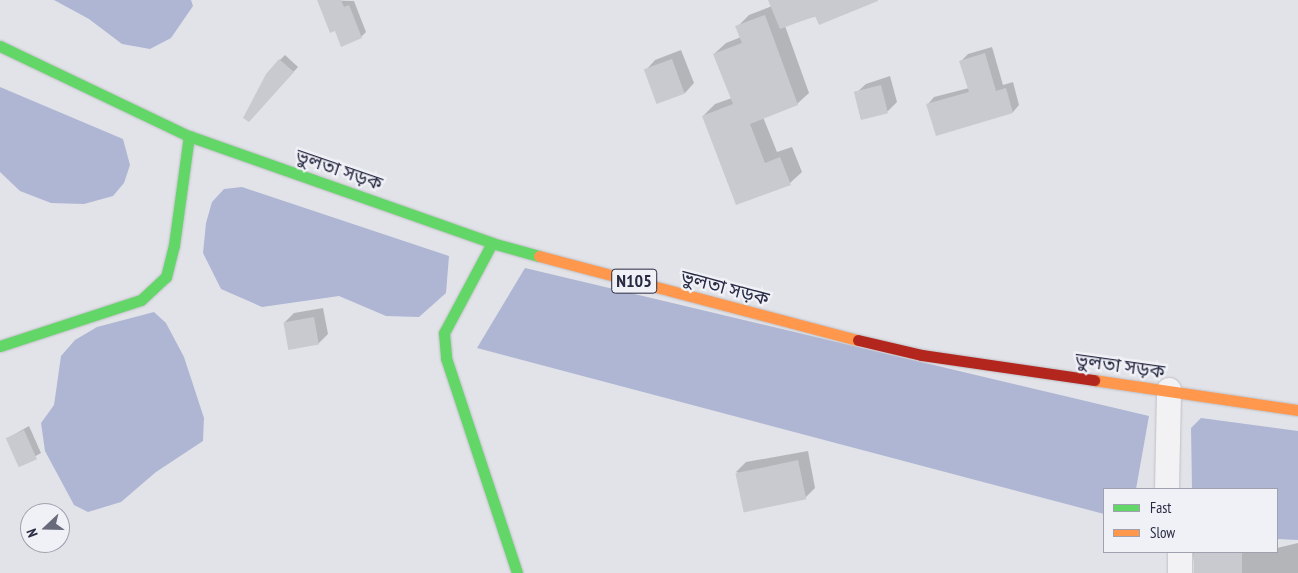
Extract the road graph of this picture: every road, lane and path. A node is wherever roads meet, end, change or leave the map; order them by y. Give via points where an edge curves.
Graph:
1 (0, 46) edge
2 (189, 136) junction
3 (492, 242) junction
4 (0, 346) edge
5 (1169, 390) junction
6 (1298, 410) edge
7 (1168, 488) edge
8 (1180, 553) edge
9 (517, 573) edge
10 (1180, 573) edge

1 - 2 main road, ভুলতা সড়ক / N105
2 - 3 main road, ভুলতা সড়ক / N105
2 - 4 main road via 166,277 142,300
3 - 5 main road, ভুলতা সড়ক / N105 via 775,320 922,354
3 - 9 main road via 444,333 457,392
5 - 6 main road, ভুলতা সড়ক / N105
5 - 7 street
8 - 10 street

